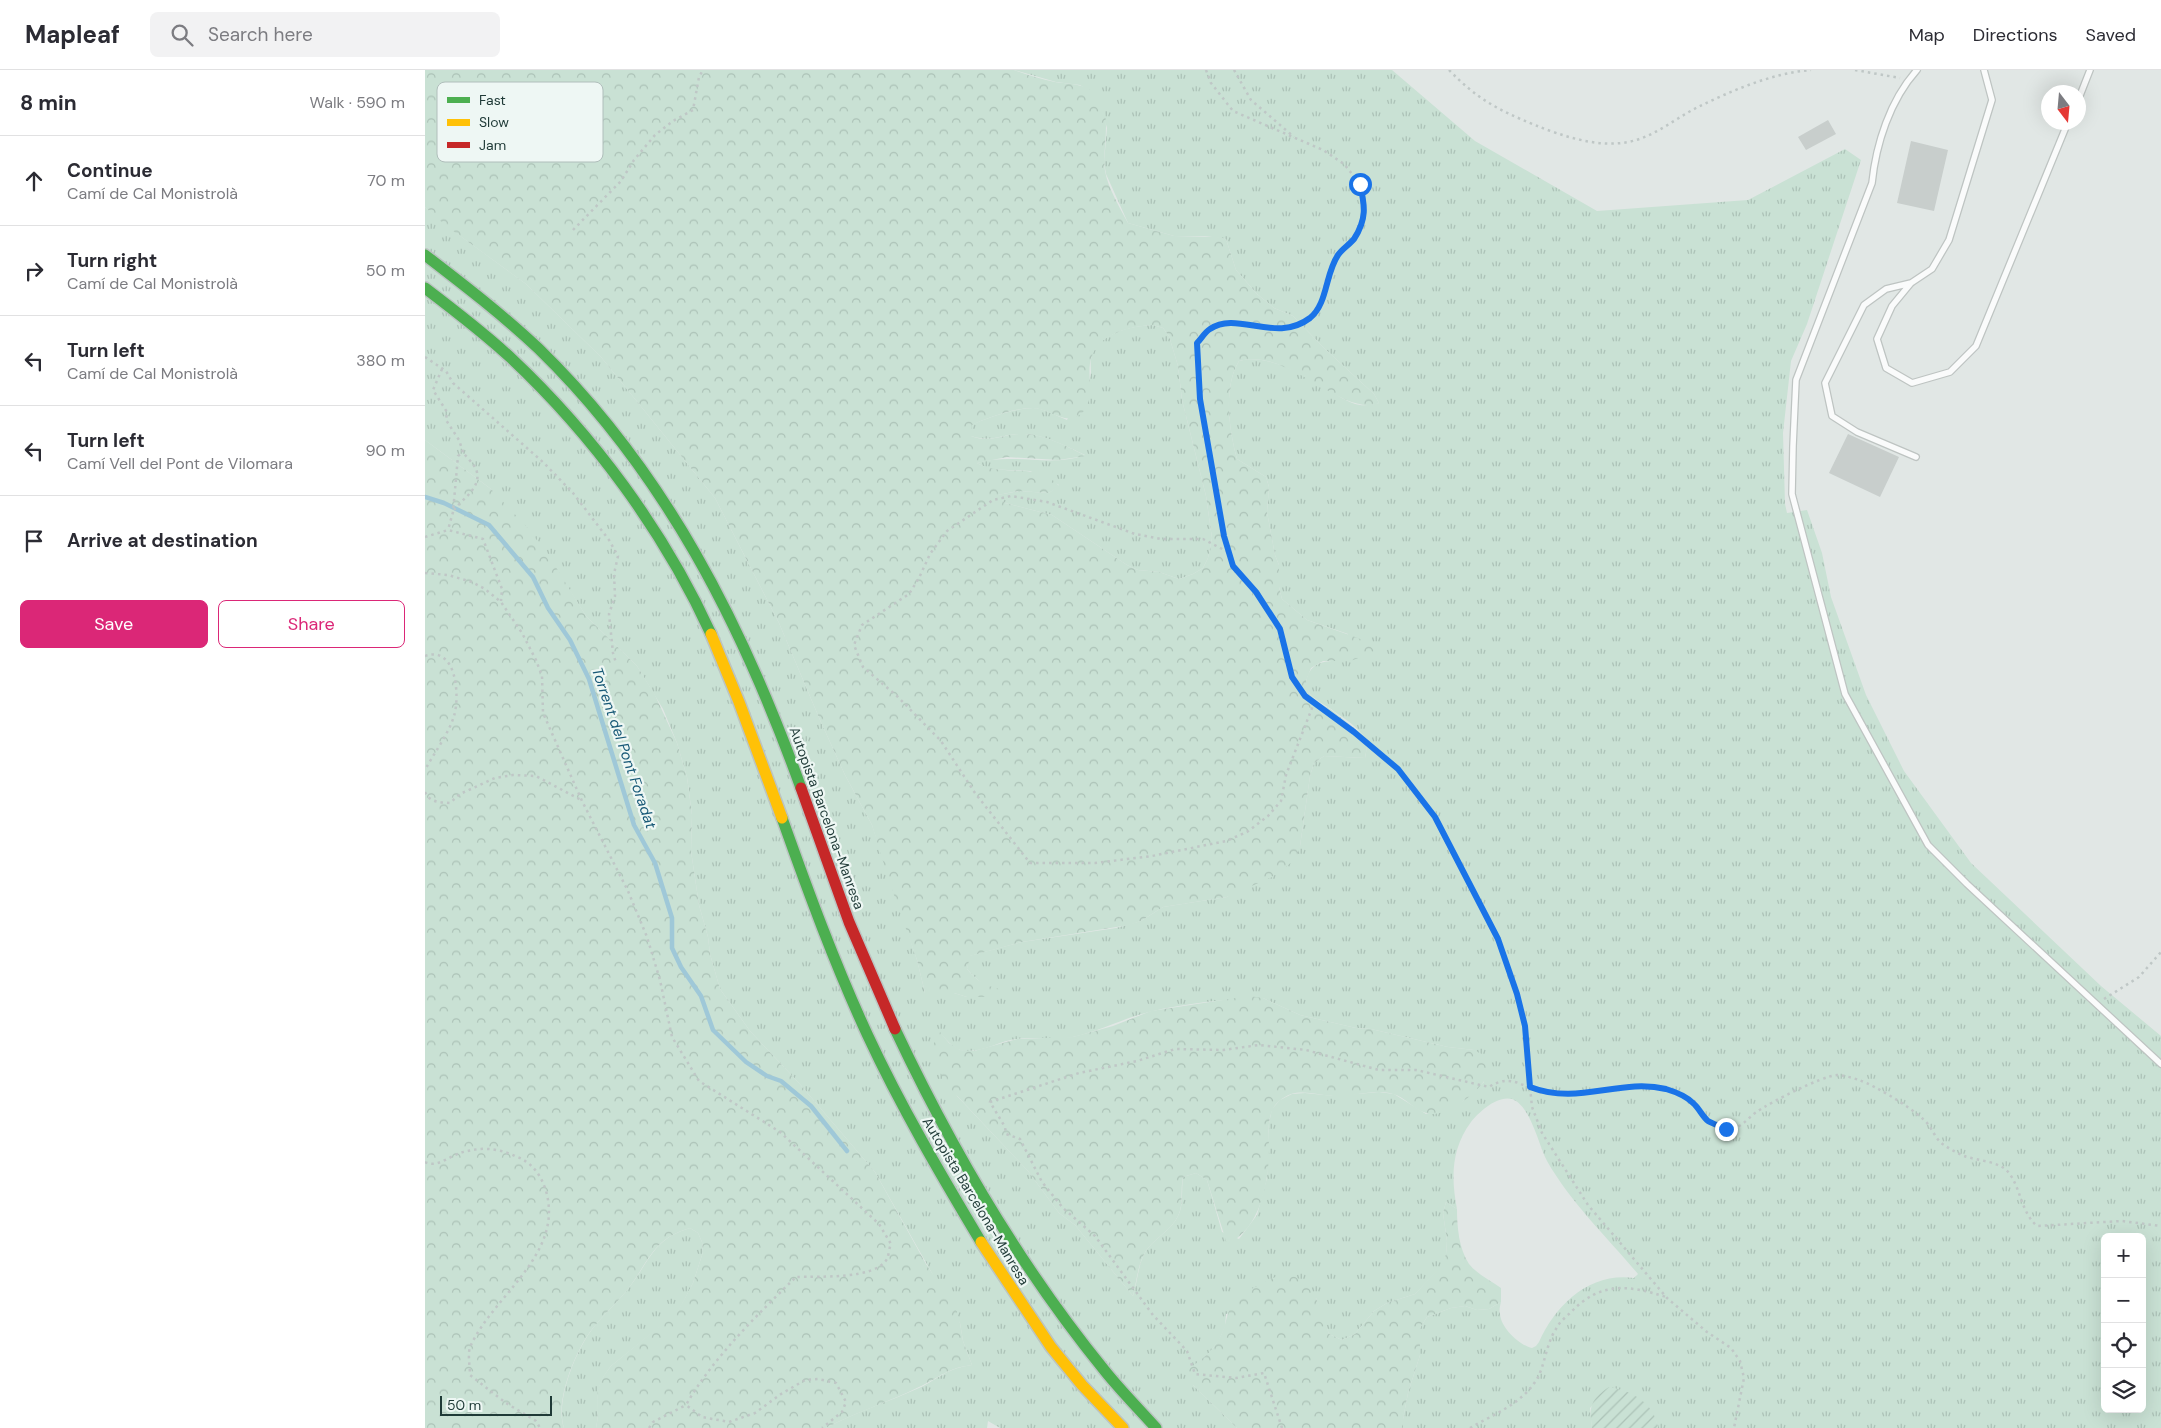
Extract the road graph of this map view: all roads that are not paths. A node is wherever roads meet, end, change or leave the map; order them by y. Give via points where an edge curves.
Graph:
1 (1917, 70) edge
2 (1984, 70) edge
3 (2090, 70) edge
4 (2084, 85) edge
5 (2065, 130) edge
6 (425, 255) edge
7 (1911, 283) junction
8 (425, 288) edge
9 (1915, 457) dead end
10 (2161, 1064) edge
11 (1123, 1428) edge
12 (1156, 1428) edge

1 - 10 lane via 1883,129 1872,183 1796,380 1792,494 1845,694 1928,845
2 - 7 lane via 1992,100 1949,240 1932,269
3 - 4 lane
5 - 7 lane via 1976,346 1950,372 1912,383 1886,368 1877,339 1892,306
6 - 12 highway, Autopista Barcelona-Manresa via 512,324 570,380 612,429 664,499 744,645 773,713 861,952 908,1056 984,1195 1043,1288 1102,1368
7 - 9 lane via 1886,289 1864,305 1825,383 1832,416 1857,432
8 - 11 highway, Autopista Barcelona-Manresa via 515,360 569,417 618,479 664,546 706,626 740,705 854,1005 900,1099 1017,1299 1074,1377

